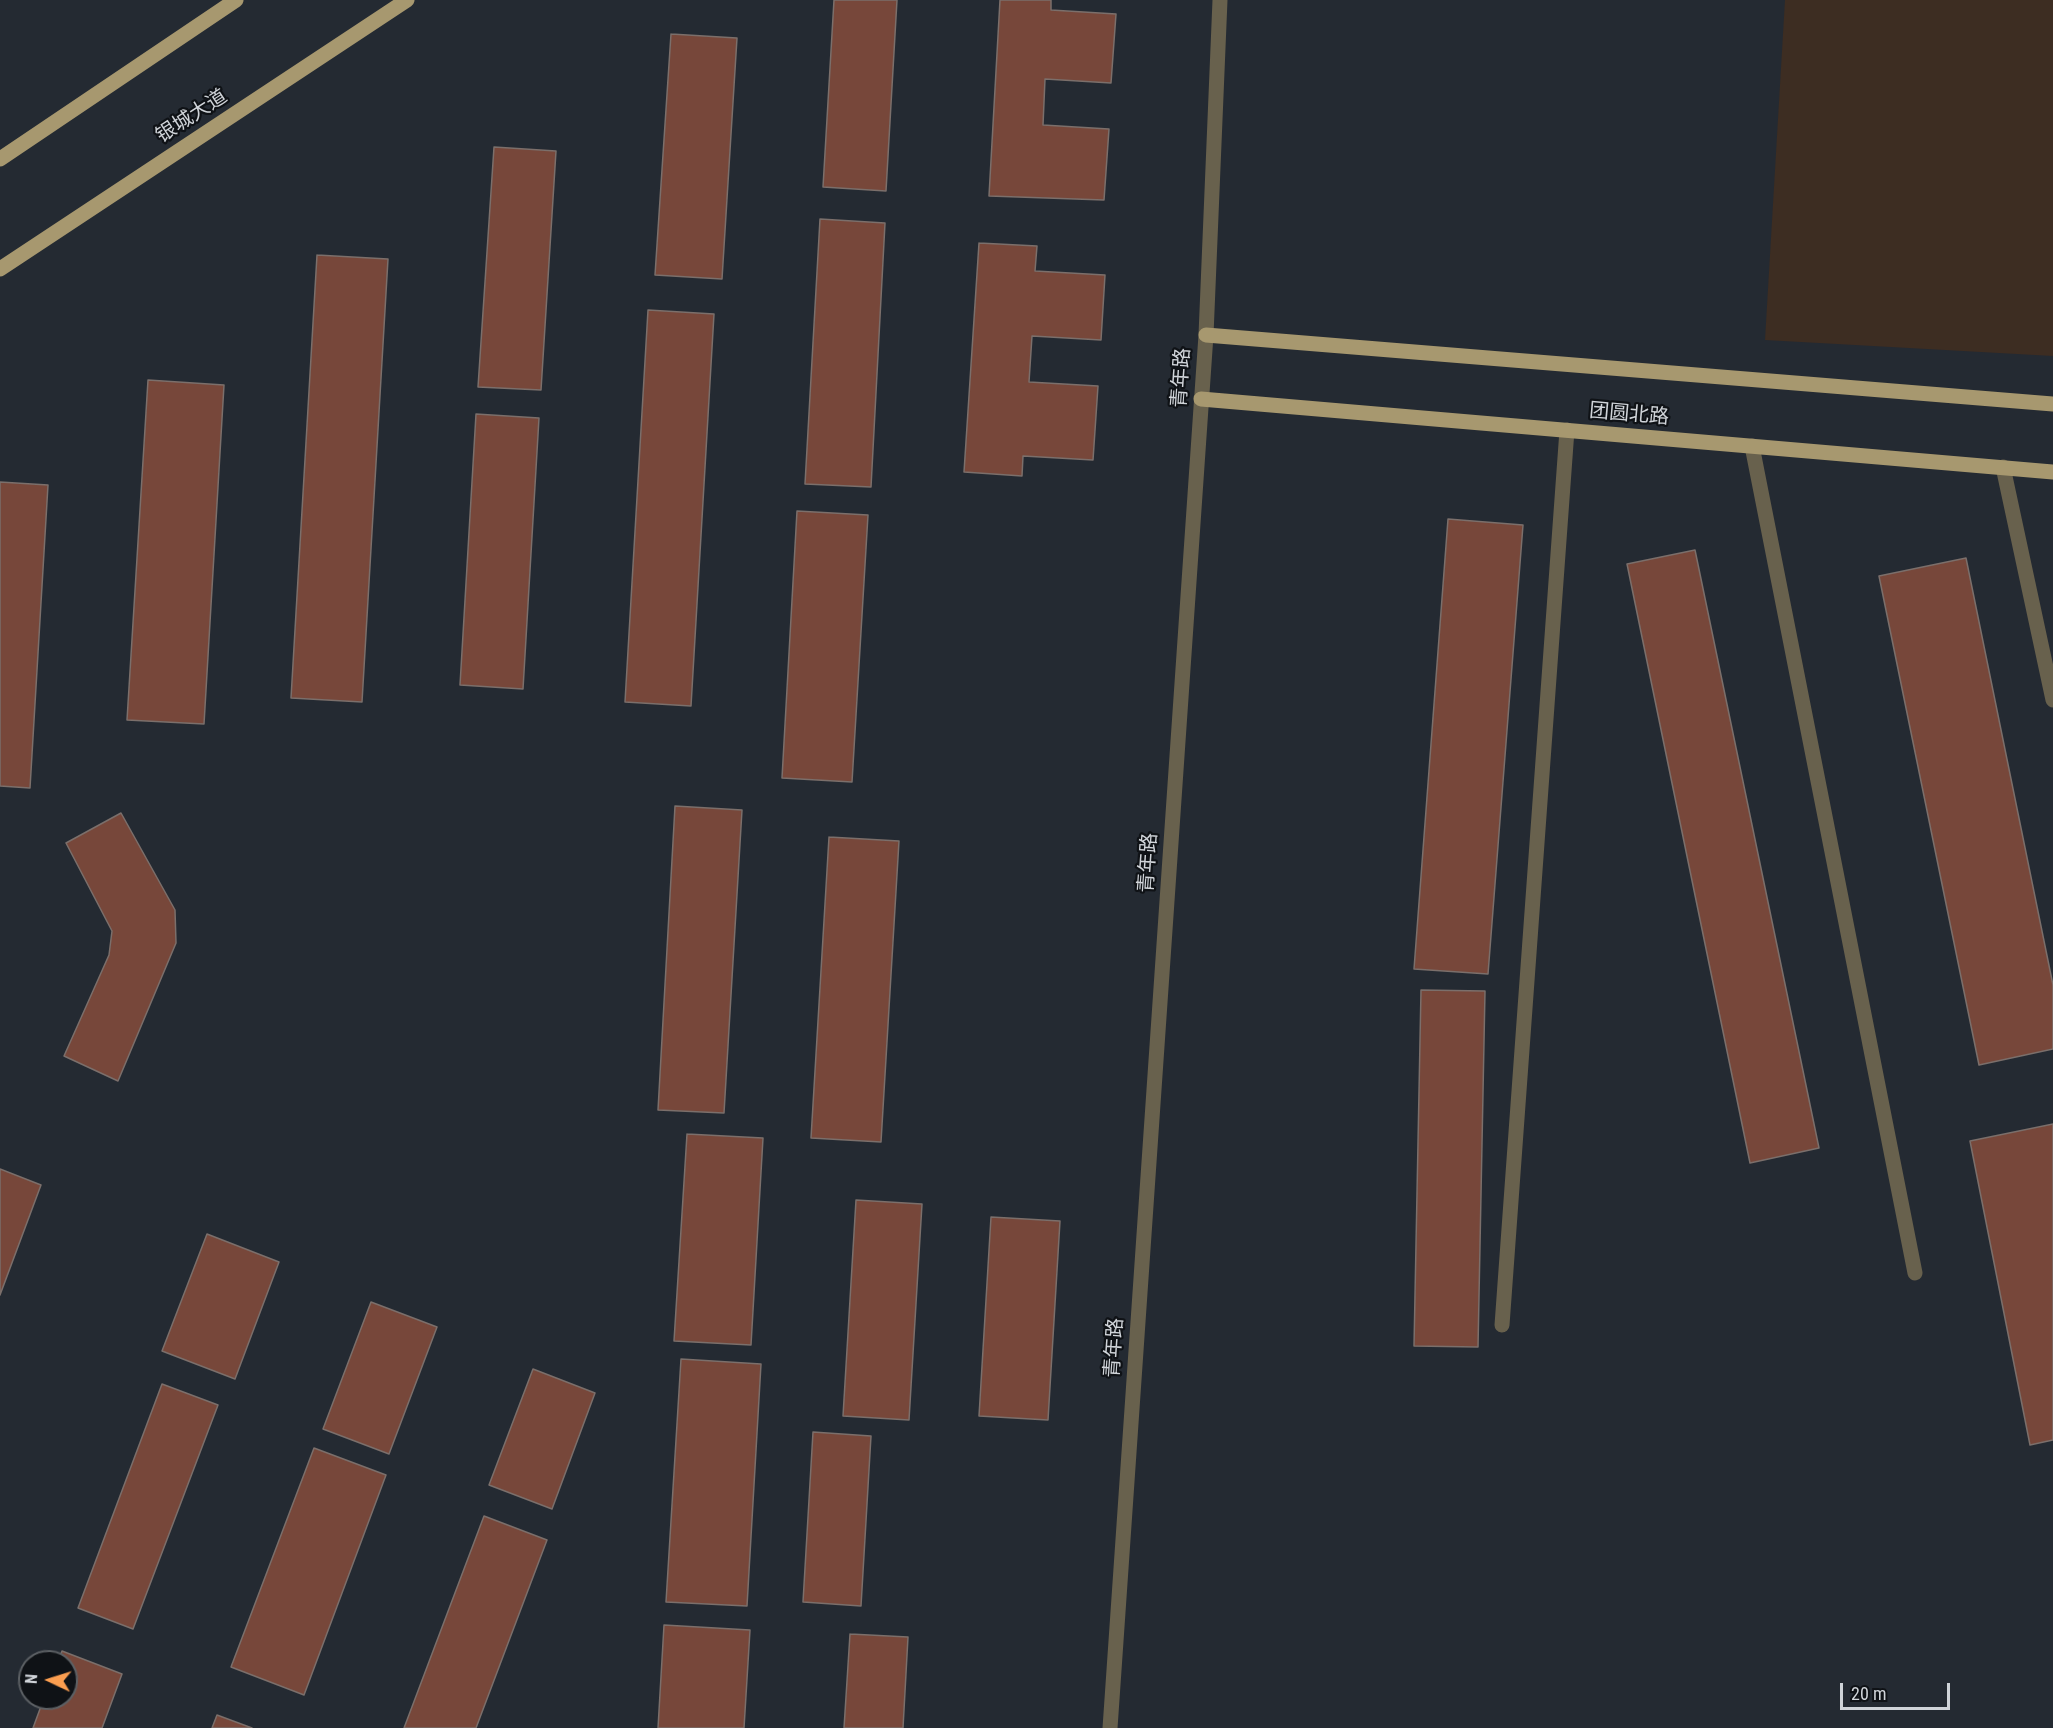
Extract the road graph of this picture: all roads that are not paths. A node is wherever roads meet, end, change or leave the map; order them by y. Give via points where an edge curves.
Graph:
1 (236, 0) edge
2 (407, 0) edge
3 (1220, 0) edge
4 (0, 159) edge
5 (0, 269) edge
6 (1206, 335) junction
7 (1201, 399) junction
8 (2053, 404) edge
9 (1567, 430) junction
10 (1752, 446) junction
11 (2003, 467) junction
12 (2053, 472) edge
13 (2053, 700) edge
14 (1915, 1273) dead end
15 (1502, 1325) dead end
16 (1110, 1728) edge

1 - 4 main road
2 - 5 main road, 银城大道
3 - 6 street, 青年路
6 - 7 street, 青年路
6 - 8 main road
7 - 9 main road, 团圆北路
7 - 16 street, 青年路
9 - 10 main road, 团圆北路
9 - 15 street
10 - 11 main road, 团圆北路
10 - 14 street
11 - 12 main road, 团圆北路
11 - 13 street

